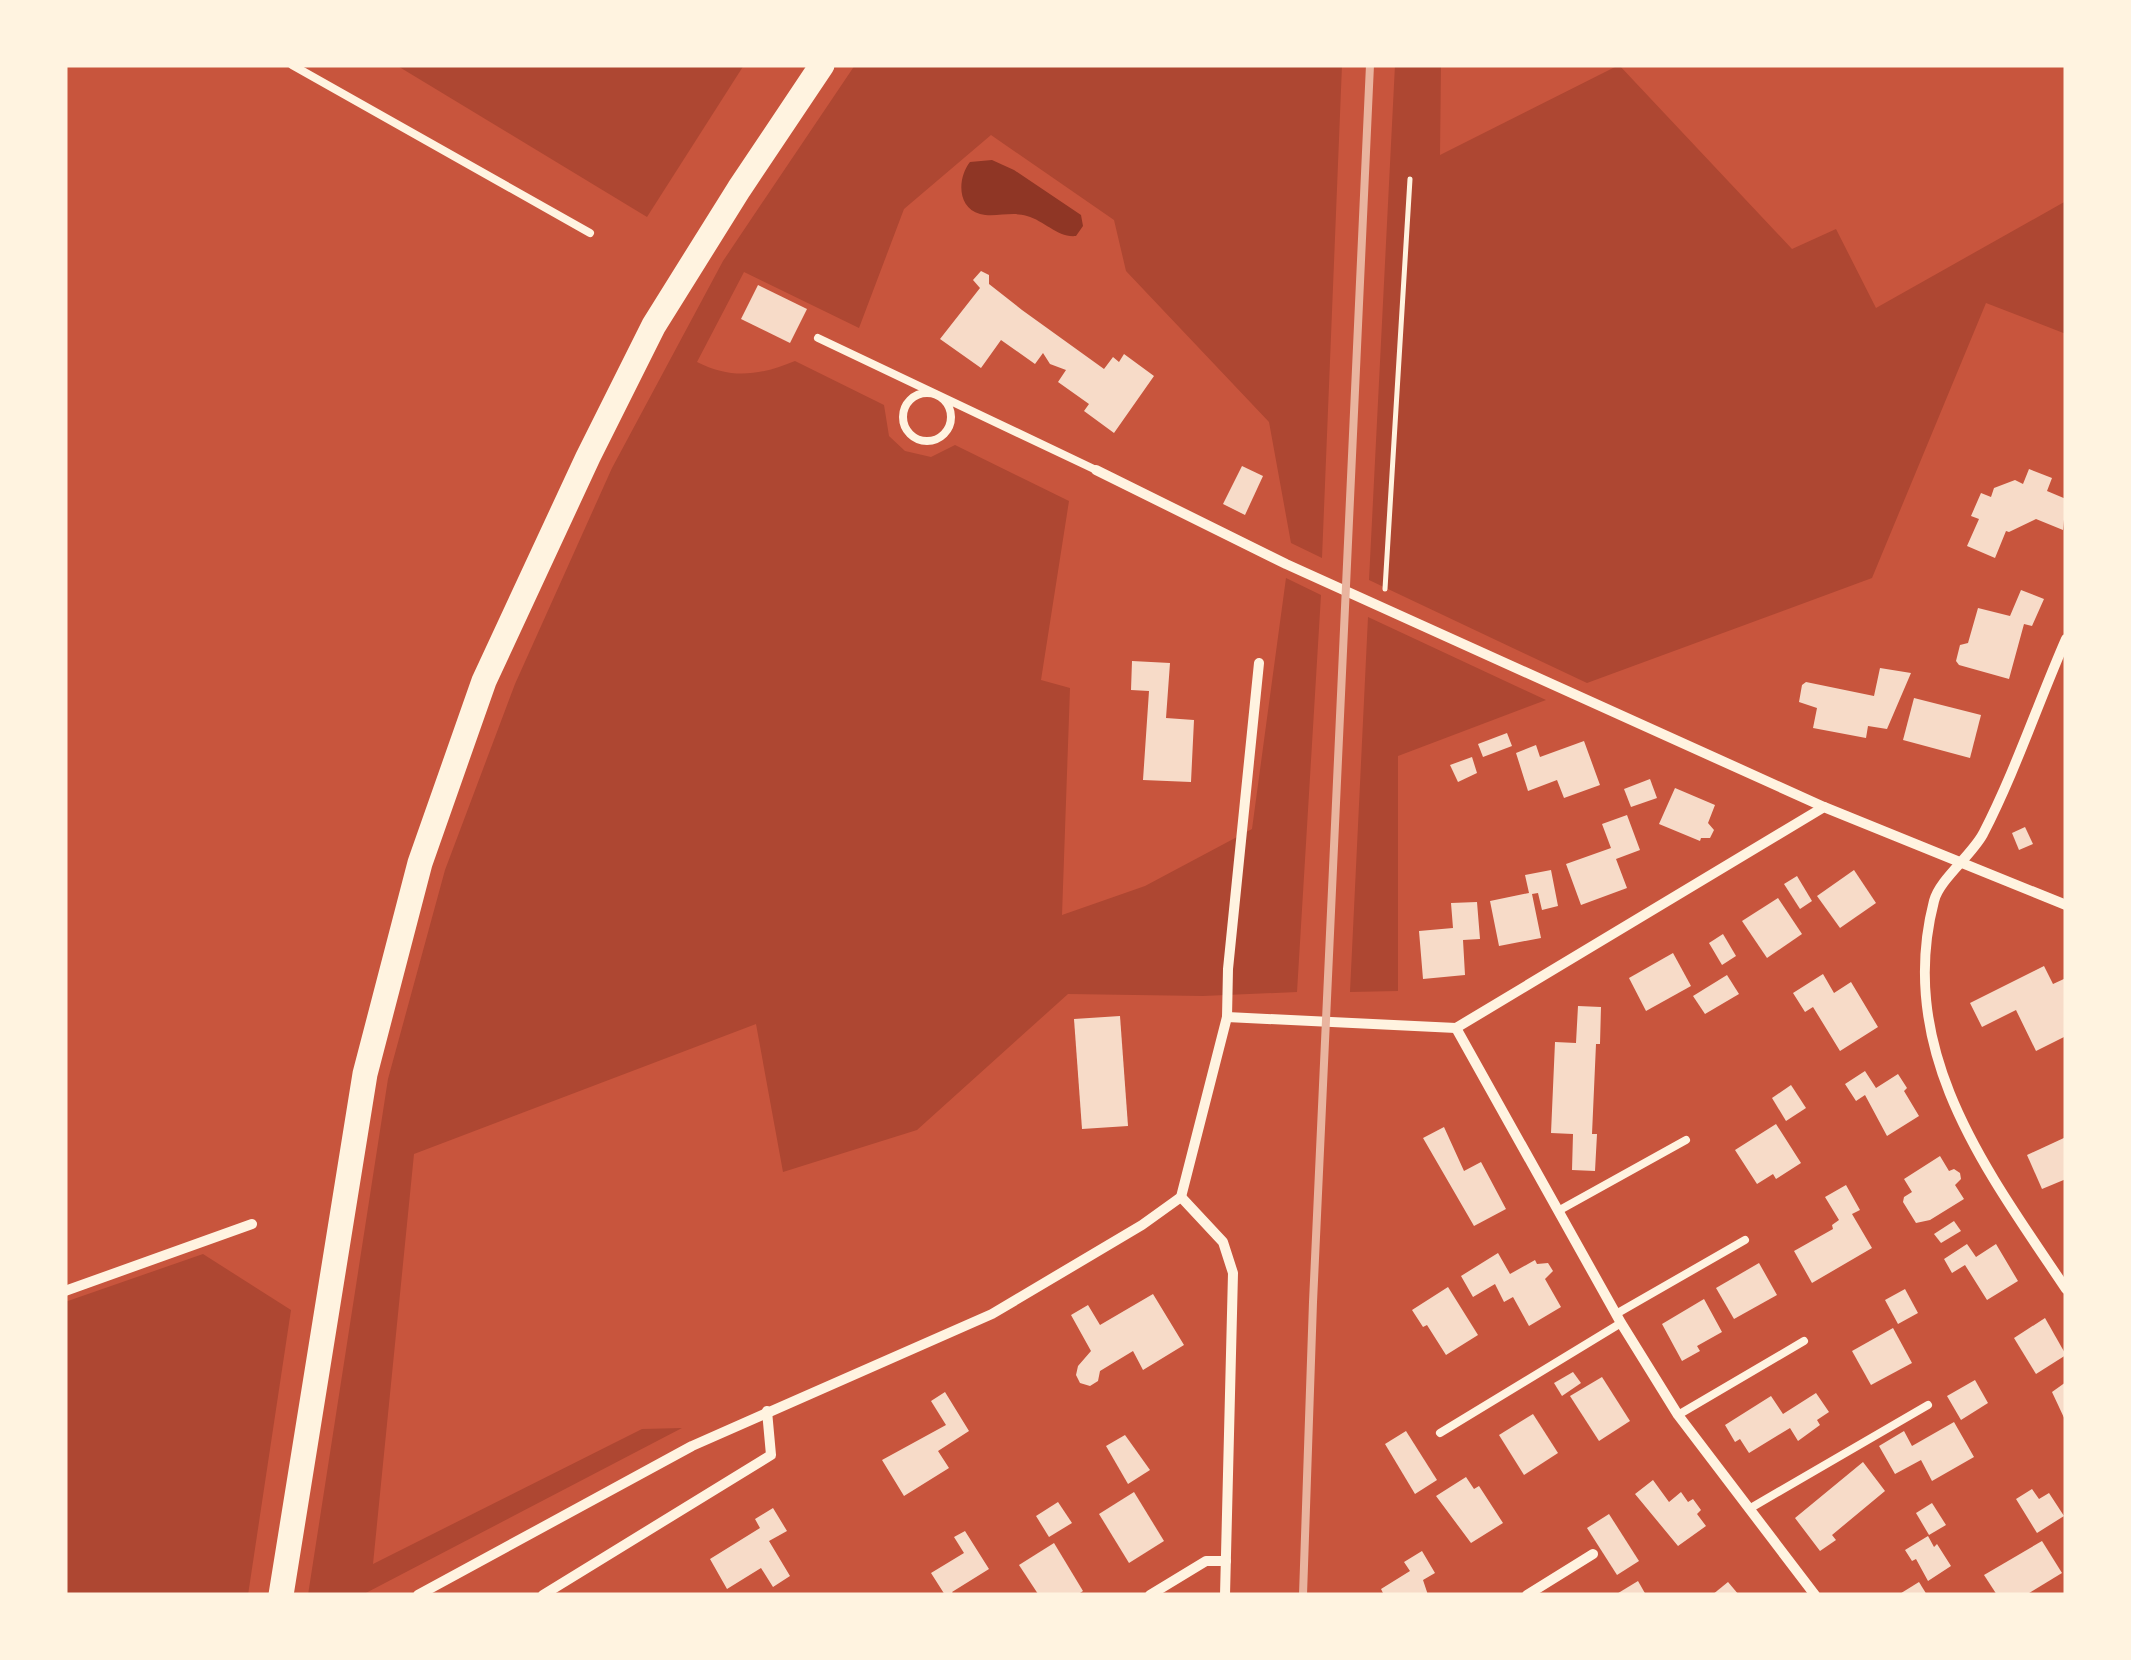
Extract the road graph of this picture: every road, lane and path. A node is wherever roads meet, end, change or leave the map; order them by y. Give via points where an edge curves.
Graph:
1 (292, 65) edge
2 (822, 65) edge
3 (1410, 179) dead end
4 (590, 233) dead end
5 (818, 338) dead end
6 (936, 394) junction
7 (1096, 470) joint
8 (1384, 607) junction
9 (2066, 639) edge
10 (1259, 663) dead end
11 (1824, 807) junction
12 (1961, 864) junction
13 (2066, 905) edge
14 (1227, 1016) junction
15 (1456, 1028) junction
16 (1686, 1140) dead end
17 (1182, 1197) junction
18 (1558, 1211) junction
19 (252, 1224) dead end
20 (1745, 1240) dead end
21 (2066, 1289) edge
22 (65, 1291) edge
23 (1619, 1318) junction
24 (1804, 1342) dead end
25 (1928, 1405) dead end
26 (767, 1412) junction
27 (1678, 1415) junction
28 (1440, 1433) dead end
29 (1749, 1509) junction
30 (1592, 1554) dead end
31 (1226, 1561) junction
32 (281, 1595) edge
33 (418, 1595) edge
34 (544, 1595) edge
35 (1150, 1595) edge
36 (1225, 1595) edge
37 (1528, 1595) edge
38 (1814, 1595) edge

1 - 4 lane
2 - 32 main road via 654,325 588,456 478,699 420,863 365,1074
3 - 8 path
5 - 6 lane
6 - 6 lane via 918,395 904,408 906,427 920,439 938,438 950,424 949,407
6 - 7 lane
7 - 8 street
8 - 11 street
9 - 12 street via 1982,837
10 - 14 street
11 - 12 street
11 - 15 street
12 - 13 street
12 - 21 street via 1934,897 1924,969 1928,1033 1962,1127
14 - 15 street
14 - 17 street
15 - 18 street
16 - 18 lane
17 - 26 street via 992,1314
17 - 31 street via 1223,1242 1233,1274
18 - 23 street
19 - 22 street
20 - 23 lane
23 - 27 street
23 - 28 lane
24 - 27 lane
25 - 29 lane
26 - 33 street
26 - 34 street via 771,1455
27 - 29 street
29 - 38 street
30 - 37 street
31 - 35 street via 1206,1562
31 - 36 street

